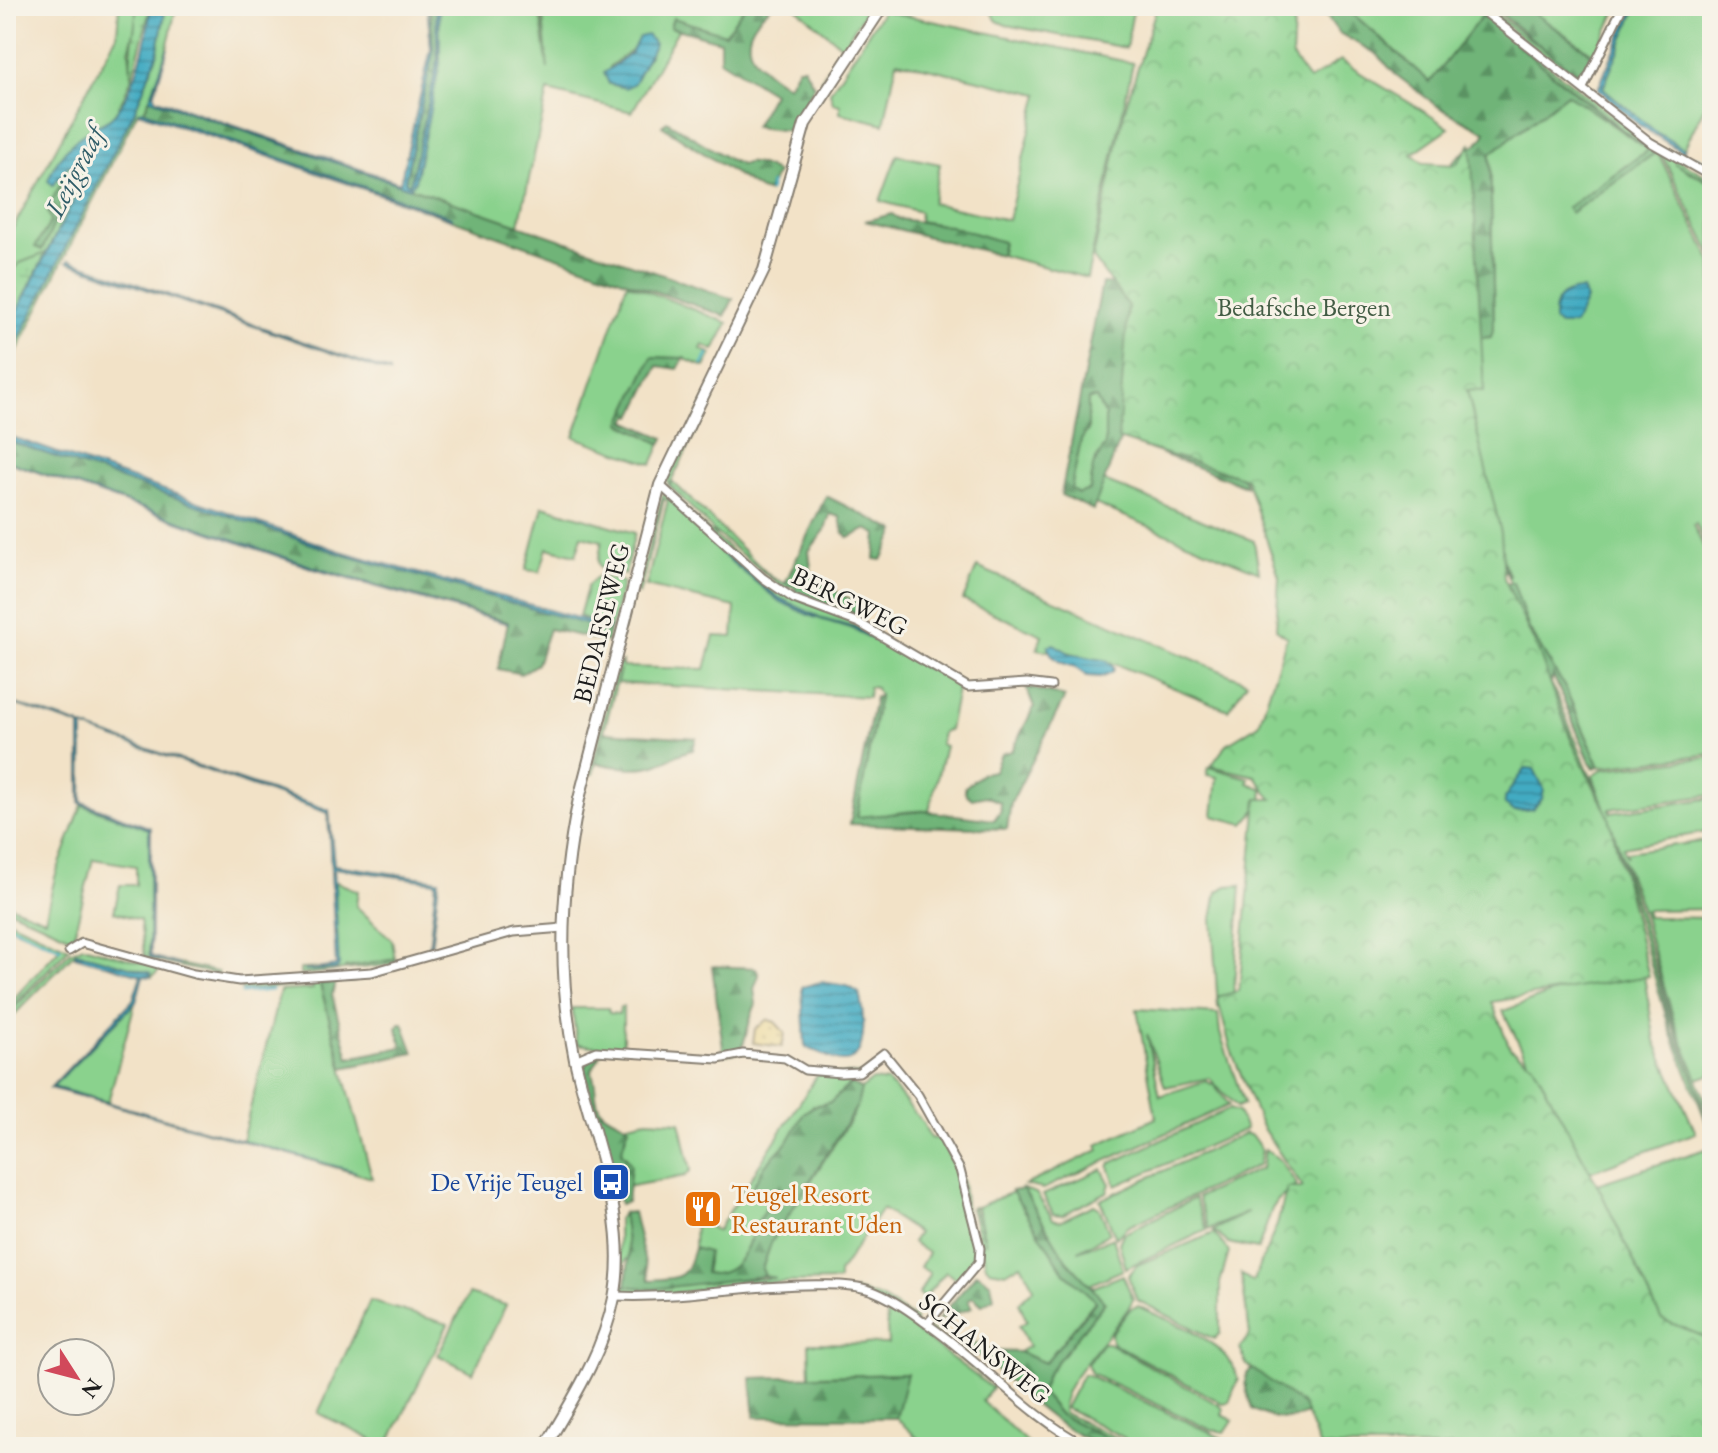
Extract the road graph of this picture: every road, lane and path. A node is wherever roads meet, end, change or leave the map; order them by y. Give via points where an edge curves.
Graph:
1 (883, 6) edge
2 (1477, 6) edge
3 (1623, 6) edge
4 (1583, 88) junction
5 (1712, 177) edge
6 (660, 485) junction
7 (1051, 686) dead end
8 (563, 928) junction
9 (69, 951) dead end
10 (575, 1060) junction
11 (615, 1296) junction
12 (927, 1324) junction
13 (545, 1447) edge
14 (1088, 1447) edge

1 - 6 street, BEDAFSEWEG via 805,124 764,270
2 - 4 street
3 - 4 street
4 - 5 street via 1650,142
6 - 7 street, BERGWEG via 763,578 802,603 859,623 968,687
6 - 8 street, BEDAFSEWEG via 579,799
8 - 9 street via 514,932 372,972 250,981 207,977 82,943
8 - 10 street, BEDAFSEWEG
10 - 11 street, BEDAFSEWEG via 614,1218
10 - 12 street via 596,1051 718,1059 743,1054 785,1058 805,1070 841,1073 859,1072 884,1053 941,1132 965,1181 981,1253 974,1269
11 - 12 street, SCHANSWEG via 654,1299 734,1287 837,1284 883,1295
11 - 13 street, BEDAFSEWEG via 593,1363
12 - 14 street, SCHANSWEG via 1038,1416

